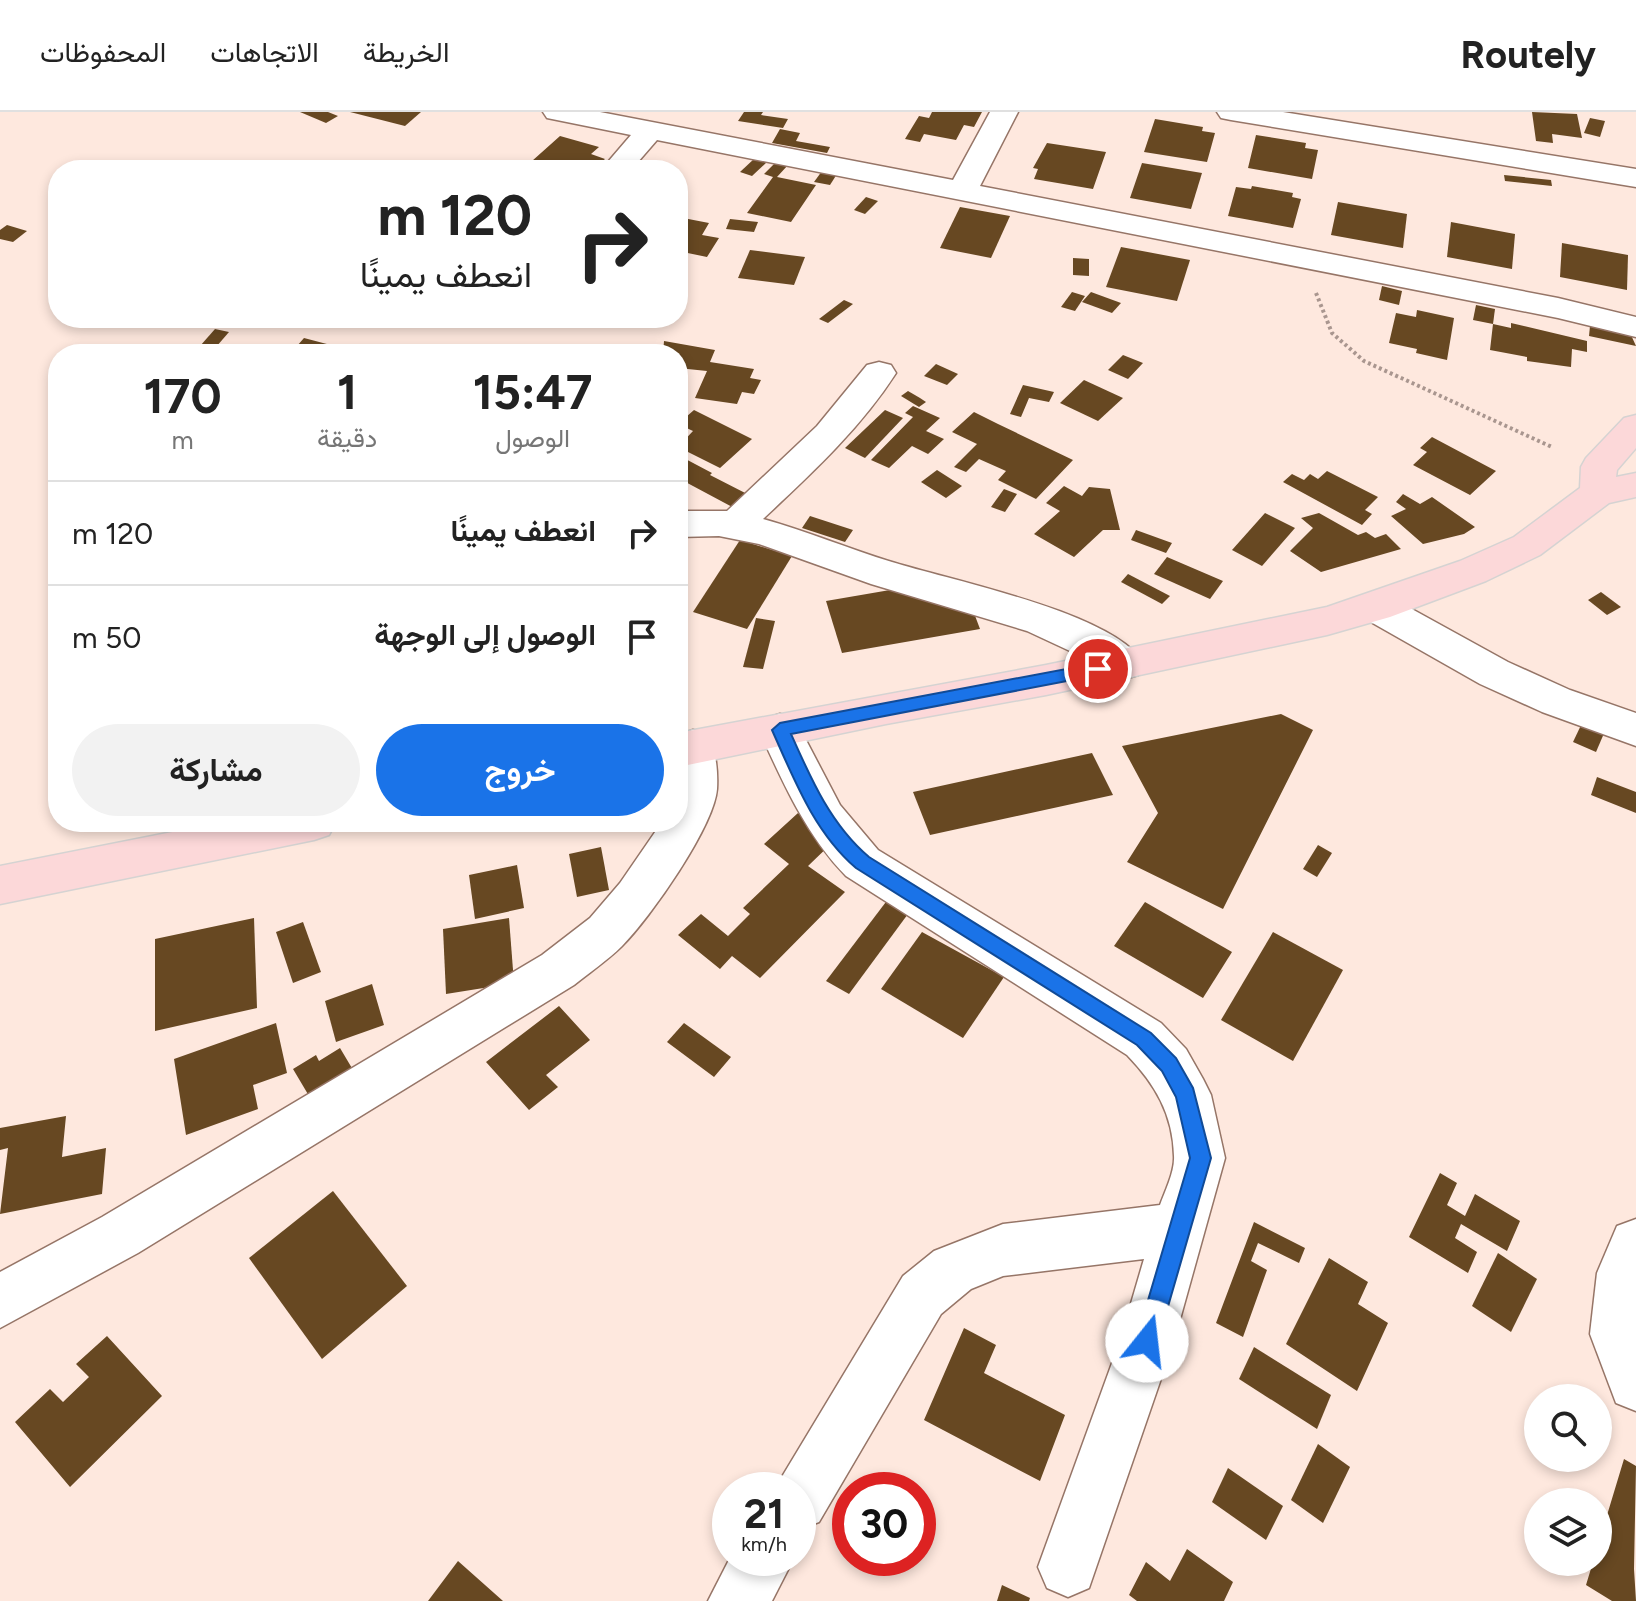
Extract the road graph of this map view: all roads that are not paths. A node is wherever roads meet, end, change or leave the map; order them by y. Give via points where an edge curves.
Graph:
1 (557, 112) edge
2 (1004, 112) edge
3 (1231, 112) edge
4 (650, 130) junction
5 (624, 160) edge
6 (1636, 178) edge
7 (963, 190) junction
8 (1636, 327) edge
9 (879, 373) dead end
10 (1636, 426) edge
11 (1636, 485) edge
12 (1598, 493) junction
13 (688, 523) edge
14 (735, 525) junction
15 (1376, 607) junction
16 (1124, 664) junction
17 (780, 730) junction
18 (1636, 730) edge
19 (688, 747) edge
20 (688, 760) edge
21 (688, 811) edge
22 (264, 832) edge
23 (679, 832) edge
24 (0, 885) edge
25 (1180, 1229) junction
26 (1636, 1245) edge
27 (0, 1301) edge
28 (1636, 1383) edge
29 (815, 1472) edge
30 (1068, 1567) dead end
31 (753, 1576) edge
32 (738, 1601) edge

1 - 4 street
2 - 7 street
3 - 6 street
4 - 5 street
4 - 7 street
7 - 8 street
9 - 14 street via 823,442
10 - 12 main road via 1599,467
11 - 12 main road
12 - 15 main road via 1527,546
13 - 14 street
14 - 16 street via 998,607 1070,633
15 - 16 main road
15 - 18 street via 1494,673
16 - 17 main road
17 - 19 main road
17 - 25 street via 812,801 862,863 1144,1039 1169,1065 1186,1095 1200,1158
20 - 21 street via 696,791
22 - 24 main road
23 - 27 street via 606,932 558,970
25 - 29 street via 1003,1250 953,1270 922,1295
25 - 30 street
26 - 28 street via 1624,1273 1617,1334
31 - 32 street

